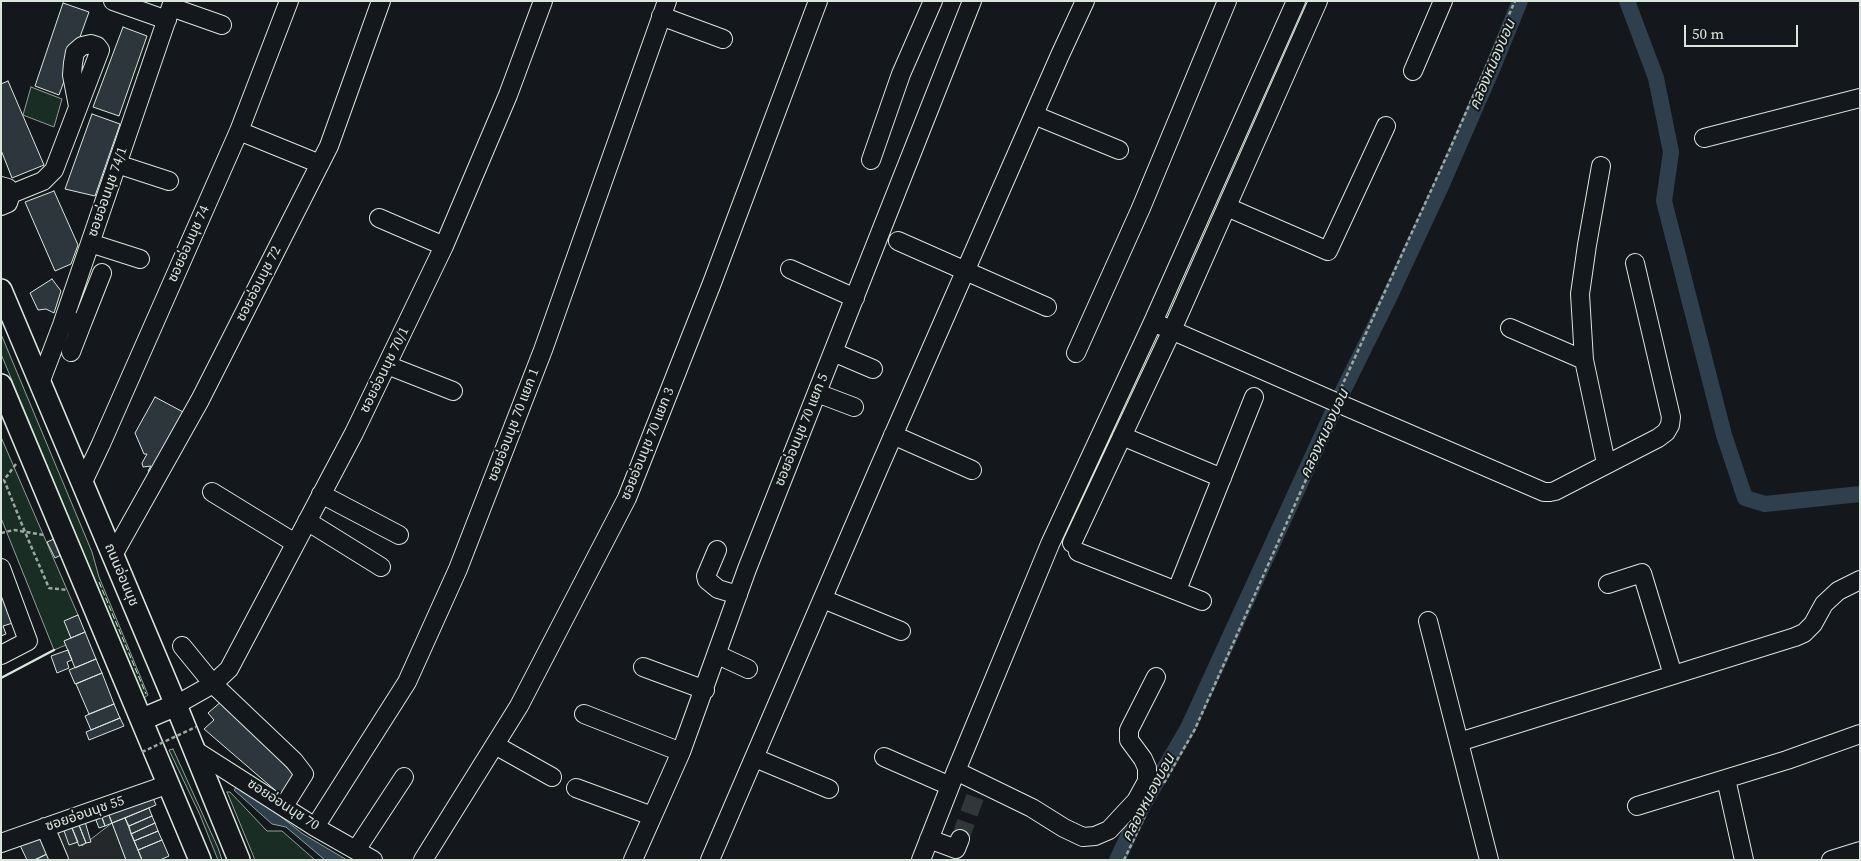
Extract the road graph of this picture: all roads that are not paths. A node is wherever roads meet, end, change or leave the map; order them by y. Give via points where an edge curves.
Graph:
1 (113, 1) edge
2 (289, 1) edge
3 (381, 1) edge
4 (543, 1) edge
5 (818, 1) edge
6 (932, 1) edge
7 (972, 1) edge
8 (1086, 1) edge
9 (1228, 1) edge
10 (1296, 1) edge
11 (1318, 1) edge
12 (1443, 1) edge
13 (664, 8) edge
14 (170, 10) edge
15 (222, 25) dead end
16 (723, 39) dead end
17 (1413, 71) dead end
18 (1860, 98) edge
19 (78, 106) dead end
20 (1034, 115) junction
21 (1386, 126) dead end
22 (239, 131) junction
23 (1704, 138) dead end
24 (1119, 150) dead end
25 (871, 160) dead end
26 (118, 164) junction
27 (320, 164) junction
28 (1601, 166) dead end
29 (169, 181) dead end
30 (4, 195) edge
31 (1227, 207) junction
32 (378, 218) dead end
33 (898, 241) dead end
34 (90, 243) junction
35 (444, 246) junction
36 (140, 259) dead end
37 (1635, 263) dead end
38 (790, 269) dead end
39 (965, 271) junction
40 (102, 273) dead end
41 (1, 290) edge
42 (854, 298) junction
43 (1046, 307) dead end
44 (83, 320) junction
45 (1153, 322) junction
46 (62, 325) junction
47 (1510, 328) dead end
48 (1172, 330) junction
49 (71, 352) dead end
50 (833, 352) junction
51 (1076, 353) dead end
52 (1584, 360) junction
53 (387, 366) junction
54 (873, 369) dead end
55 (40, 383) junction
56 (2, 387) edge
57 (453, 391) dead end
58 (817, 393) junction
59 (1254, 397) dead end
60 (854, 407) dead end
61 (893, 436) junction
62 (1122, 436) junction
63 (1606, 463) junction
64 (972, 470) dead end
65 (1222, 478) junction
66 (82, 484) junction
67 (212, 492) dead end
68 (322, 494) junction
69 (307, 521) junction
70 (399, 535) dead end
71 (295, 543) junction
72 (717, 550) dead end
73 (113, 555) junction
74 (381, 567) dead end
75 (1, 568) edge
76 (1860, 580) edge
77 (1608, 584) dead end
78 (1177, 590) junction
79 (738, 595) junction
80 (823, 599) junction
81 (1202, 601) dead end
82 (1428, 621) dead end
83 (901, 631) dead end
84 (182, 646) dead end
85 (1, 655) edge
86 (718, 655) junction
87 (643, 667) dead end
88 (748, 669) dead end
89 (1673, 675) junction
90 (1156, 677) dead end
91 (213, 684) junction
92 (705, 690) junction
93 (176, 705) junction
94 (584, 714) dead end
95 (143, 719) junction
96 (1860, 734) edge
97 (1459, 742) junction
98 (494, 745) junction
99 (194, 749) junction
100 (682, 752) junction
101 (884, 757) dead end
102 (755, 758) junction
103 (404, 777) dead end
104 (552, 777) dead end
105 (1726, 778) junction
106 (953, 779) junction
107 (169, 784) junction
108 (576, 788) dead end
109 (829, 789) dead end
110 (284, 806) junction
111 (1636, 806) dead end
112 (652, 816) junction
113 (45, 827) junction
114 (315, 827) junction
115 (960, 838) dead end
116 (928, 839) junction
117 (1, 843) edge
118 (356, 850) junction
119 (1860, 851) edge
120 (59, 860) edge
121 (200, 860) edge
122 (239, 860) edge
123 (374, 860) edge
124 (423, 860) edge
125 (633, 860) edge
126 (710, 860) edge
127 (921, 860) edge
128 (1489, 860) edge
129 (1744, 860) edge
130 (1831, 860) edge

1 - 14 street
2 - 22 street, ซอยอ่อนนุช 74
3 - 27 street, ซอยอ่อนนุช 72
4 - 35 street, ซอยอ่อนนุช 70/1 via 508,95
5 - 98 street, ซอยอ่อนนุช 70 แยก 3 via 627,498 519,706
6 - 25 street via 901,74
7 - 42 street, ซอยอ่อนนุช 70 แยก 5
8 - 20 street
9 - 51 street
10 - 45 street
11 - 31 street
12 - 17 street
13 - 16 street
13 - 114 street, ซอยอ่อนนุช 70 แยก 1 via 543,350 458,569 407,682
14 - 15 street
14 - 26 street, ซอยอ่อนนุช 74/1
18 - 23 street
19 - 30 street via 54,170 43,181
20 - 24 street
20 - 39 street
21 - 31 street via 1328,251
22 - 27 street
22 - 66 street, ซอยอ่อนนุช 74
26 - 29 street
26 - 34 street, ซอยอ่อนนุช 74/1
27 - 73 street, ซอยอ่อนนุช 72 via 200,400
28 - 52 street via 1580,294
31 - 48 street
32 - 35 street
33 - 39 street
34 - 36 street
34 - 46 street, ซอยอ่อนนุช 74/1
35 - 53 street, ซอยอ่อนนุช 70/1
37 - 63 street via 1671,417 1670,425 1662,435
38 - 42 street
39 - 43 street
39 - 61 street
40 - 44 street
41 - 55 main road, ถนนอ่อนนุช
42 - 50 street, ซอยอ่อนนุช 70 แยก 5
44 - 46 street
44 - 49 street
45 - 48 street
45 - 106 street via 1050,544
46 - 55 street, ซอยอ่อนนุช 74/1
47 - 52 street
48 - 62 street
48 - 63 street via 1333,403 1544,492 1555,491
50 - 54 street
50 - 58 street, ซอยอ่อนนุช 70 แยก 5
52 - 63 street
53 - 57 street
53 - 68 street, ซอยอ่อนนุช 70/1
55 - 66 main road, ถนนอ่อนนุช
56 - 95 main road
58 - 60 street
58 - 79 street, ซอยอ่อนนุช 70 แยก 5
59 - 65 street
61 - 64 street
61 - 80 street
62 - 65 street
62 - 78 street via 1075,548
65 - 78 street
66 - 73 main road, ถนนอ่อนนุช
67 - 71 street
68 - 69 street, ซอยอ่อนนุช 70/1
68 - 70 street
69 - 71 street, ซอยอ่อนนุช 70/1
69 - 74 street
71 - 91 street, ซอยอ่อนนุช 70/1 via 229,669
72 - 79 street via 707,580 718,589
73 - 93 main road, ถนนอ่อนนุช
75 - 85 street via 28,641
76 - 89 street via 1838,591 1824,604 1804,633
77 - 89 street via 1642,573
78 - 81 street
79 - 86 street, ซอยอ่อนนุช 70 แยก 5
80 - 83 street
80 - 102 street
82 - 97 street
84 - 91 street
86 - 88 street
86 - 92 street, ซอยอ่อนนุช 70 แยก 5
87 - 92 street
89 - 97 street
90 - 106 street via 1129,730 1128,740 1143,759 1147,780 1136,800 1109,830 1083,837 1032,808
91 - 93 street, ซอยอ่อนนุช 70/1
91 - 110 street via 304,774
92 - 100 street, ซอยอ่อนนุช 70 แยก 5
93 - 95 main road
93 - 99 main road, ถนนอ่อนนุช
94 - 100 street
95 - 107 main road
96 - 105 street
97 - 128 street
98 - 104 street
98 - 124 street, ซอยอ่อนนุช 70 แยก 3
99 - 110 street, ซอยอ่อนนุช 70
99 - 122 main road, ถนนอ่อนนุช
100 - 112 street, ซอยอ่อนนุช 70 แยก 5
101 - 106 street
102 - 109 street
102 - 126 street
103 - 118 street
105 - 111 street
105 - 129 street
106 - 116 street
107 - 113 street, ซอยอ่อนนุช 55
107 - 121 main road
108 - 112 street
110 - 114 street, ซอยอ่อนนุช 70
112 - 125 street, ซอยอ่อนนุช 70 แยก 5
113 - 117 street, ซอยอ่อนนุช 55
113 - 120 street
114 - 118 street, ซอยอ่อนนุช 70
115 - 116 street via 956,849
116 - 127 street
118 - 123 street, ซอยอ่อนนุช 70
119 - 130 street

